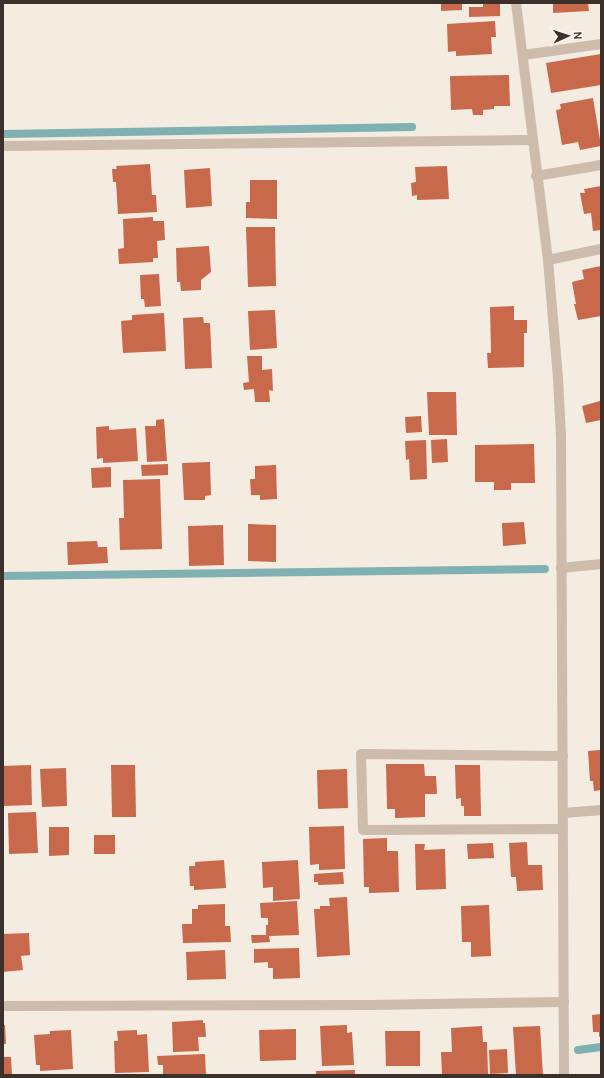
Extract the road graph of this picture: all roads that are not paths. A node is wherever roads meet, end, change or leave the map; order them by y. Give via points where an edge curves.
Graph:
1 (516, 3) edge
2 (601, 44) edge
3 (523, 55) junction
4 (533, 140) junction
5 (3, 146) edge
6 (601, 165) edge
7 (536, 176) junction
8 (601, 249) edge
9 (548, 260) junction
10 (601, 564) edge
11 (561, 568) junction
12 (563, 756) junction
13 (601, 810) edge
14 (563, 813) junction
15 (563, 829) junction
16 (564, 1002) junction
17 (3, 1006) edge
18 (564, 1075) edge

1 - 3 street
2 - 3 street
3 - 4 street
4 - 5 street
4 - 7 street
6 - 7 street
7 - 9 street
8 - 9 street
9 - 11 street via 561,437
10 - 11 street
11 - 12 street
12 - 14 street
12 - 15 street via 361,754 363,830
13 - 14 street
14 - 15 street
15 - 16 street
16 - 17 street
16 - 18 street

